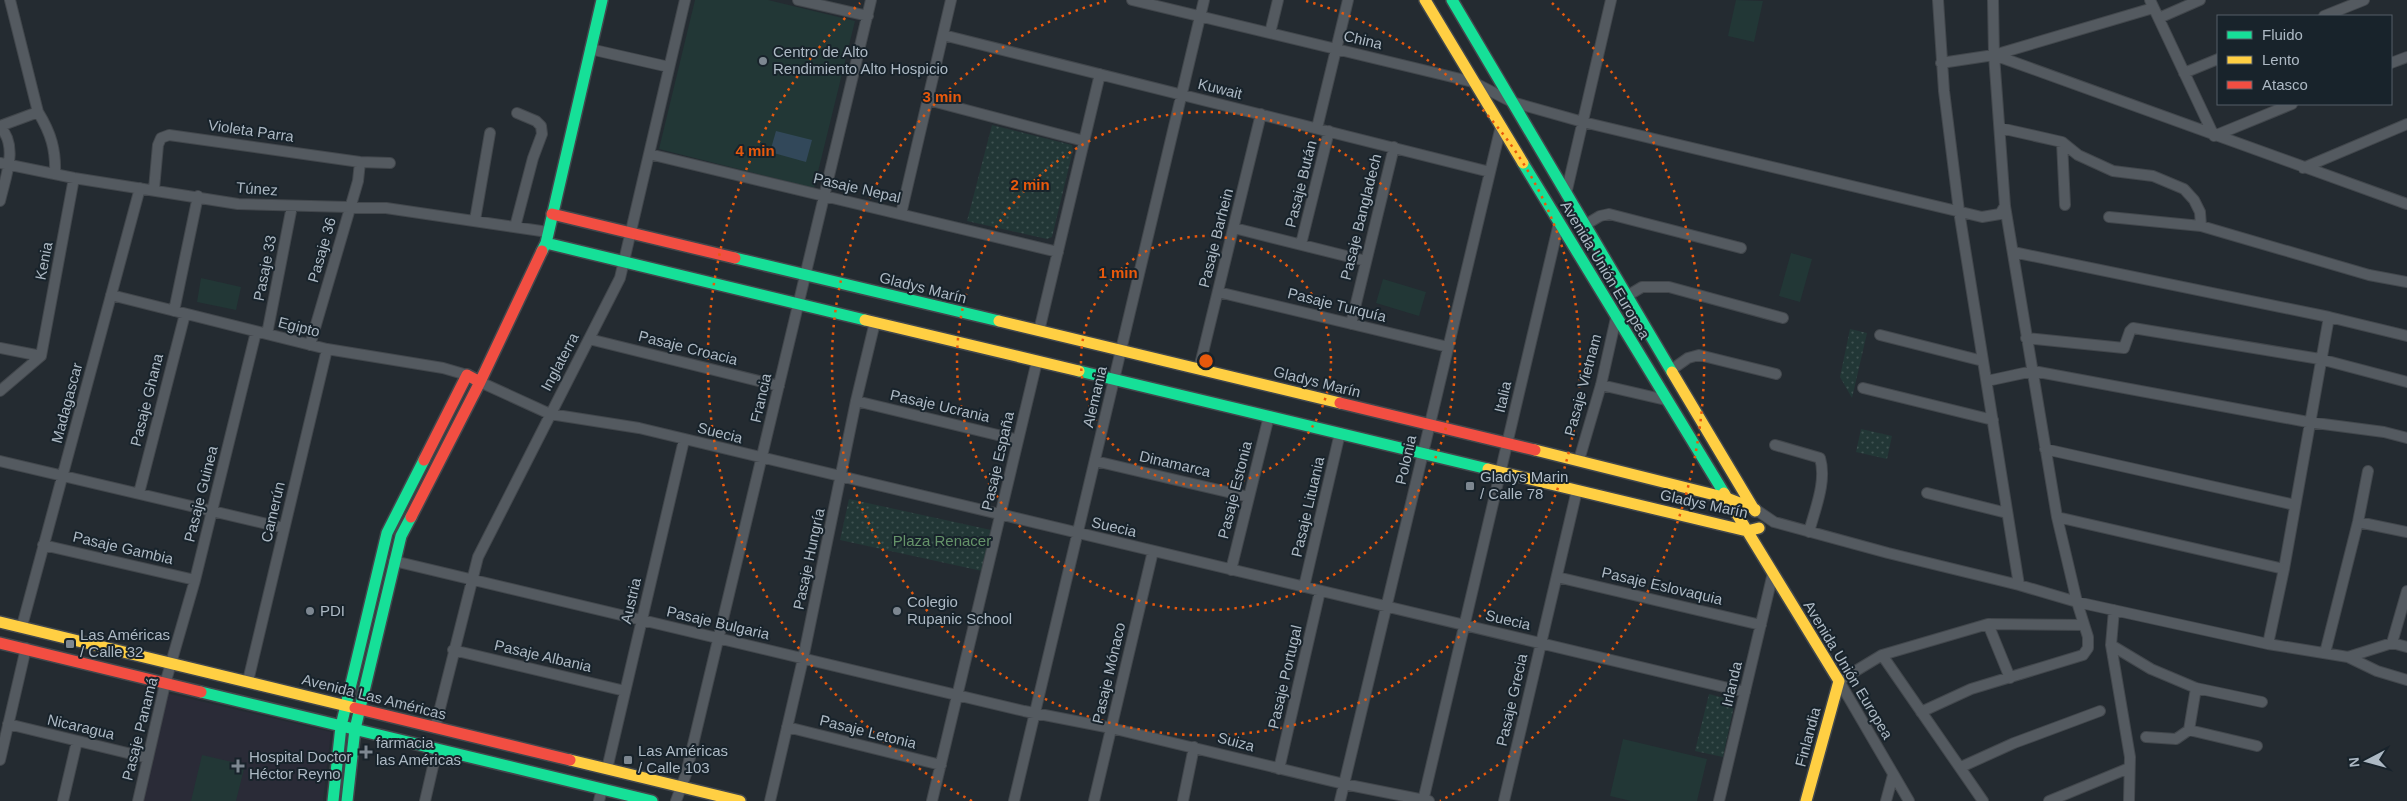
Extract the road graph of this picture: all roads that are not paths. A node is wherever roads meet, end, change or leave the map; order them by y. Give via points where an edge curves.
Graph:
1 (10, 0) edge
2 (602, 0) edge
3 (685, 0) edge
4 (798, 0) edge
5 (872, 0) edge
6 (951, 0) edge
7 (1132, 0) edge
8 (1204, 0) edge
9 (1278, 0) edge
10 (1348, 0) edge
11 (1425, 0) edge
12 (1452, 0) edge
13 (1611, 0) edge
14 (1938, 0) edge
15 (1993, 0) edge
16 (2200, 0) edge
17 (2364, 0) edge
18 (2151, 4) edge
19 (2326, 15) edge
20 (868, 16) junction
21 (1200, 16) junction
22 (2159, 18) junction
23 (1270, 33) junction
24 (943, 35) junction
25 (590, 49) junction
26 (1337, 50) junction
27 (1994, 55) junction
28 (2407, 57) edge
29 (2217, 59) edge
30 (1941, 62) junction
31 (2392, 63) edge
32 (669, 67) junction
33 (2184, 73) junction
34 (1100, 74) junction
35 (1473, 82) junction
36 (1182, 94) junction
37 (928, 100) junction
38 (1512, 102) junction
39 (2290, 105) edge
40 (38, 112) junction
41 (517, 113) dead end
42 (1261, 114) junction
43 (1583, 122) junction
44 (2407, 124) edge
45 (0, 126) edge
46 (1501, 126) junction
47 (1317, 128) junction
48 (2000, 128) junction
49 (1329, 131) junction
50 (490, 133) dead end
51 (2214, 136) junction
52 (1084, 141) junction
53 (2062, 142) junction
54 (1394, 147) junction
55 (649, 154) junction
56 (360, 162) junction
57 (390, 163) dead end
58 (4, 164) edge
59 (2302, 168) junction
60 (1490, 172) junction
61 (55, 174) junction
62 (74, 178) junction
63 (140, 188) junction
64 (154, 189) junction
65 (1566, 194) junction
66 (198, 196) junction
67 (825, 196) junction
68 (0, 201) edge
69 (2407, 204) edge
70 (2065, 205) dead end
71 (292, 206) junction
72 (2006, 206) junction
73 (349, 208) junction
74 (1959, 211) junction
75 (552, 214) junction
76 (901, 214) junction
77 (2109, 217) dead end
78 (475, 220) junction
79 (1559, 223) junction
80 (1585, 225) junction
81 (515, 226) junction
82 (2201, 226) junction
83 (1234, 228) junction
84 (630, 233) junction
85 (547, 238) junction
86 (1301, 244) junction
87 (1741, 248) dead end
88 (1058, 252) junction
89 (2012, 252) junction
90 (1366, 260) junction
91 (624, 262) junction
92 (806, 275) junction
93 (2407, 282) edge
94 (1218, 292) junction
95 (111, 296) junction
96 (1627, 296) junction
97 (799, 304) junction
98 (174, 311) junction
99 (185, 314) junction
100 (2329, 317) junction
101 (1616, 318) junction
102 (1783, 318) dead end
103 (875, 322) junction
104 (1351, 324) junction
105 (1039, 331) junction
106 (256, 332) junction
107 (267, 334) junction
108 (1880, 335) dead end
109 (2407, 336) edge
110 (2026, 338) junction
111 (589, 339) junction
112 (310, 345) junction
113 (1448, 347) junction
114 (0, 348) edge
115 (327, 349) junction
116 (1121, 351) junction
117 (42, 353) junction
118 (2320, 359) junction
119 (1037, 360) junction
120 (1983, 360) junction
121 (1199, 370) junction
122 (1671, 370) junction
123 (2033, 371) junction
124 (1776, 374) dead end
125 (466, 375) junction
126 (1114, 379) junction
127 (1987, 381) junction
128 (480, 382) junction
129 (2407, 382) edge
130 (1602, 385) junction
131 (779, 386) junction
132 (1863, 388) dead end
133 (0, 391) edge
134 (1666, 400) junction
135 (856, 401) junction
136 (550, 414) junction
137 (1269, 416) junction
138 (1993, 420) junction
139 (2308, 422) junction
140 (1430, 425) junction
141 (1340, 433) junction
142 (2407, 438) edge
143 (684, 440) junction
144 (1018, 440) junction
145 (1507, 444) junction
146 (1775, 445) dead end
147 (2045, 449) junction
148 (1423, 453) junction
149 (762, 459) junction
150 (1579, 460) junction
151 (0, 461) edge
152 (1095, 461) junction
153 (2368, 471) dead end
154 (1501, 472) junction
155 (63, 475) junction
156 (840, 477) junction
157 (1577, 490) junction
158 (139, 493) junction
159 (1927, 493) dead end
160 (1249, 497) junction
161 (1727, 498) junction
162 (2296, 505) junction
163 (1755, 509) junction
164 (212, 511) junction
165 (2007, 512) junction
166 (1000, 515) junction
167 (2057, 517) junction
168 (1774, 522) junction
169 (2358, 522) junction
170 (284, 528) junction
171 (1759, 528) junction
172 (1747, 531) junction
173 (1809, 532) junction
174 (2407, 532) edge
175 (1078, 534) junction
176 (43, 545) junction
177 (1152, 551) junction
178 (1761, 554) junction
179 (394, 561) junction
180 (2284, 569) junction
181 (1232, 570) junction
182 (1774, 573) junction
183 (1556, 577) junction
184 (470, 579) junction
185 (196, 580) junction
186 (2019, 585) junction
187 (1304, 587) junction
188 (1320, 591) junction
189 (2407, 591) edge
190 (2076, 602) junction
191 (369, 606) junction
192 (1386, 607) junction
193 (383, 609) junction
194 (2114, 610) junction
195 (642, 620) junction
196 (0, 622) edge
197 (1988, 624) junction
198 (1761, 625) junction
199 (2084, 625) junction
200 (22, 626) junction
201 (1464, 626) junction
202 (719, 639) junction
203 (0, 643) edge
204 (2392, 643) junction
205 (1541, 644) junction
206 (2268, 644) junction
207 (2111, 645) junction
208 (2407, 646) edge
209 (26, 648) junction
210 (453, 650) junction
211 (2325, 653) junction
212 (1882, 655) junction
213 (2348, 657) junction
214 (803, 658) junction
215 (172, 664) junction
216 (2010, 678) junction
217 (1839, 680) junction
218 (2407, 680) edge
219 (248, 682) junction
220 (165, 684) junction
221 (2196, 688) junction
222 (625, 691) junction
223 (1745, 692) junction
224 (957, 695) junction
225 (2262, 702) dead end
226 (345, 706) junction
227 (360, 710) junction
228 (2100, 711) dead end
229 (1921, 712) junction
230 (1035, 713) junction
231 (8, 724) junction
232 (341, 726) junction
233 (787, 727) junction
234 (434, 728) junction
235 (1111, 728) junction
236 (355, 729) junction
237 (2189, 730) junction
238 (2146, 737) dead end
239 (77, 741) junction
240 (2257, 746) dead end
241 (1194, 747) junction
242 (438, 749) junction
243 (148, 758) junction
244 (0, 760) edge
245 (941, 765) junction
246 (1961, 767) junction
247 (2129, 768) junction
248 (607, 769) junction
249 (1279, 769) junction
250 (1893, 775) junction
251 (1344, 784) junction
252 (683, 787) junction
253 (602, 789) junction
254 (1425, 800) edge
255 (63, 801) edge
256 (138, 801) edge
257 (334, 801) edge
258 (347, 801) edge
259 (425, 801) edge
260 (599, 801) edge
261 (652, 801) edge
262 (676, 801) edge
263 (740, 801) edge
264 (770, 801) edge
265 (932, 801) edge
266 (1014, 801) edge
267 (1094, 801) edge
268 (1183, 801) edge
269 (1340, 801) edge
270 (1504, 801) edge
271 (1719, 801) edge
272 (1806, 801) edge
273 (1886, 801) edge
274 (1909, 801) edge
275 (1983, 801) edge
276 (2049, 801) edge
277 (2129, 801) edge

1 - 40 street
2 - 25 street
3 - 32 street, Inglaterra
4 - 20 street
5 - 20 street, Francia
6 - 24 street
7 - 21 street, China
8 - 21 street, Alemania
9 - 23 street
10 - 26 street
11 - 35 street, Avenida Unión Europea
12 - 38 street, Avenida Unión Europea
13 - 43 street, Italia
14 - 30 street
15 - 27 street
16 - 22 street
17 - 19 street
18 - 22 street
18 - 27 street
20 - 67 street, Francia
21 - 23 street, China
21 - 36 street, Alemania
22 - 33 street
23 - 26 street, China
24 - 34 street, Kuwait
24 - 37 street
25 - 32 street
25 - 75 street
26 - 35 street, China
26 - 47 street
27 - 30 street
27 - 48 street
27 - 51 street
28 - 31 street
29 - 33 street
30 - 74 street
32 - 55 street, Inglaterra
33 - 51 street
34 - 36 street, Kuwait
34 - 52 street
35 - 38 street, China
35 - 46 street, Avenida Unión Europea
36 - 42 street, Kuwait
36 - 116 street, Alemania
37 - 52 street
37 - 76 street
38 - 43 street, China
38 - 65 street, Avenida Unión Europea
39 - 51 street
40 - 45 street
40 - 61 street via 52,137 56,155
41 - 81 street via 536,121 542,134
42 - 47 street, Kuwait
42 - 83 street, Pasaje Barhein
43 - 65 street, Italia
43 - 74 street, China
44 - 59 street
45 - 58 street via 10,142
46 - 60 street, Polonia
46 - 79 street, Avenida Unión Europea
47 - 49 street, Kuwait
48 - 53 street
48 - 72 street
49 - 54 street, Kuwait
49 - 86 street, Pasaje Bután
50 - 78 street
51 - 59 street
52 - 88 street
53 - 70 street
53 - 82 street via 2078,155 2113,171 2153,176 2184,188 2200,212
54 - 60 street, Kuwait
54 - 90 street, Pasaje Bangladech
55 - 67 street, Pasaje Nepal
55 - 84 street, Inglaterra
56 - 57 street, Violeta Parra
56 - 64 street, Violeta Parra via 169,135 161,138 158,145
56 - 73 street, Pasaje 36
58 - 61 street, Túnez
58 - 68 street
59 - 69 street
60 - 113 street, Polonia
61 - 62 street, Túnez
62 - 63 street, Túnez
62 - 117 street, Kenia
63 - 64 street, Túnez
63 - 95 street, Madagascar
64 - 66 street, Túnez
65 - 79 street, Italia
65 - 80 street, Avenida Unión Europea
66 - 71 street, Túnez via 238,204
66 - 98 street
67 - 76 street, Pasaje Nepal
67 - 92 street, Francia
71 - 73 street, Túnez
71 - 107 street, Pasaje 33
72 - 74 street, China via 2000,214 1992,217
72 - 89 street
73 - 78 street, Túnez via 386,208
73 - 112 street, Pasaje 36
74 - 120 street
75 - 84 street, Gladys Marín
75 - 85 street
76 - 88 street, Pasaje Nepal
77 - 82 street
78 - 81 street, Túnez
79 - 101 street, Avenida Unión Europea
79 - 145 street, Italia
80 - 87 street via 1609,214
80 - 96 street, Avenida Unión Europea
81 - 85 street, Túnez
82 - 93 street via 2369,275
83 - 86 street
83 - 94 street, Pasaje Barhein
84 - 91 street, Inglaterra
84 - 92 street, Gladys Marín
85 - 91 street, Gladys Marín
85 - 128 street
86 - 90 street
88 - 105 street
89 - 100 street
89 - 110 street
90 - 104 street, Pasaje Bangladech
91 - 97 street, Gladys Marín
91 - 111 street, Inglaterra via 616,289
92 - 97 street, Francia
92 - 105 street, Gladys Marín
94 - 104 street, Pasaje Turquía
94 - 121 street, Pasaje Barhein
95 - 98 street, Egipto
95 - 155 street, Madagascar
96 - 102 street via 1642,287 1668,288
96 - 122 street, Avenida Unión Europea
97 - 103 street, Gladys Marín
97 - 131 street, Francia
98 - 99 street, Egipto
99 - 106 street, Egipto
99 - 158 street, Pasaje Ghana
100 - 109 street
100 - 118 street
101 - 130 street, Pasaje Vietnam
101 - 134 street, Avenida Unión Europea
103 - 119 street, Gladys Marín
103 - 135 street, Pasaje Hungría
104 - 113 street, Pasaje Turquía
105 - 116 street, Gladys Marín
106 - 107 street, Egipto
106 - 164 street, Pasaje Guinea
107 - 112 street, Egipto
108 - 120 street
110 - 118 street via 2124,348 2133,328
110 - 123 street
111 - 131 street, Pasaje Croacia
111 - 136 street, Inglaterra
112 - 115 street, Egipto
113 - 140 street, Polonia
114 - 117 street
115 - 125 street, Egipto via 443,368
115 - 170 street, Camerún
116 - 121 street, Gladys Marín
116 - 126 street, Alemania
117 - 133 street
118 - 129 street
118 - 139 street
119 - 126 street, Gladys Marín
119 - 144 street, Pasaje España
120 - 127 street
121 - 140 street, Gladys Marín
122 - 124 street via 1688,358 1699,356
122 - 163 street, Avenida Unión Europea
123 - 127 street
123 - 139 street
123 - 147 street
125 - 128 street, Egipto
125 - 191 street via 387,533
126 - 137 street, Gladys Marín
126 - 152 street, Alemania
127 - 138 street
128 - 136 street, Suecia
128 - 179 street via 401,536
130 - 134 street
130 - 150 street, Pasaje Vietnam
131 - 149 street, Francia
132 - 138 street
134 - 161 street, Avenida Unión Europea
135 - 144 street, Pasaje Ucrania
135 - 156 street, Pasaje Hungría
136 - 143 street, Suecia via 616,423
136 - 184 street, Inglaterra via 481,549
137 - 141 street, Gladys Marín
137 - 160 street, Pasaje Estonia
138 - 165 street
139 - 142 street
139 - 162 street
140 - 145 street, Gladys Marín
140 - 148 street, Polonia
141 - 148 street, Gladys Marín
141 - 187 street, Pasaje Lituania
143 - 149 street, Suecia
143 - 195 street, Austria
144 - 166 street, Pasaje España
145 - 150 street, Gladys Marín
145 - 154 street, Italia
146 - 173 street via 1820,458 1823,478
147 - 162 street
147 - 167 street
148 - 154 street, Gladys Marín
148 - 192 street, Polonia
149 - 156 street, Suecia
149 - 202 street, Francia
150 - 161 street, Gladys Marín
151 - 155 street
152 - 160 street, Dinamarca
152 - 175 street, Alemania
153 - 169 street
154 - 157 street, Gladys Marín
154 - 201 street, Italia
155 - 158 street
155 - 176 street, Madagascar
156 - 166 street, Suecia
156 - 214 street, Pasaje Hungría
157 - 172 street, Gladys Marín
157 - 183 street, Pasaje Grecia
158 - 164 street
159 - 165 street
160 - 181 street, Pasaje Estonia
161 - 163 street, Gladys Marín
161 - 172 street, Avenida Unión Europea
162 - 180 street
163 - 168 street, Gladys Marín
163 - 171 street, Avenida Unión Europea
164 - 170 street
164 - 185 street, Pasaje Guinea
165 - 186 street
166 - 175 street, Suecia
166 - 224 street, Pasaje España
167 - 180 street
167 - 190 street
168 - 171 street, Gladys Marín
168 - 173 street
169 - 174 street
169 - 211 street
170 - 219 street, Camerún
171 - 172 street, Gladys Marín
171 - 178 street, Avenida Unión Europea
172 - 178 street, Avenida Unión Europea
173 - 186 street
175 - 177 street, Suecia
175 - 230 street, Alemania
176 - 185 street, Pasaje Gambia
176 - 200 street, Madagascar
177 - 181 street, Suecia
177 - 235 street, Pasaje Mónaco
178 - 182 street, Avenida Unión Europea
179 - 184 street, Pasaje Bulgaria
179 - 193 street
180 - 206 street
181 - 187 street, Suecia
182 - 198 street, Irlanda
182 - 217 street, Avenida Unión Europea
183 - 198 street, Pasaje Eslovaquia
183 - 205 street, Pasaje Grecia
184 - 195 street, Pasaje Bulgaria
184 - 210 street, Inglaterra
185 - 215 street, Pasaje Guinea
186 - 190 street
187 - 188 street, Suecia
188 - 192 street, Suecia
188 - 249 street, Pasaje Portugal
189 - 204 street
190 - 194 street
190 - 199 street
191 - 193 street
191 - 226 street
192 - 201 street, Suecia
192 - 251 street, Polonia
193 - 227 street
194 - 206 street
194 - 207 street
195 - 202 street, Pasaje Bulgaria
195 - 222 street, Austria
196 - 200 street, Avenida Las Américas
197 - 199 street
197 - 212 street
197 - 216 street
198 - 223 street, Irlanda
199 - 216 street via 2088,643 2084,654
200 - 215 street, Avenida Las Américas
201 - 205 street, Suecia
201 - 254 street, Italia
202 - 214 street, Pasaje Bulgaria
202 - 252 street, Francia
203 - 209 street
204 - 208 street
204 - 213 street
205 - 223 street, Suecia
205 - 270 street, Pasaje Grecia
206 - 211 street
207 - 221 street via 2150,669
207 - 247 street via 2128,737
209 - 220 street
209 - 231 street
210 - 222 street, Pasaje Albania
210 - 234 street, Inglaterra
211 - 213 street
212 - 217 street
212 - 229 street
213 - 218 street
214 - 224 street, Pasaje Bulgaria
214 - 233 street, Pasaje Hungría
215 - 219 street, Avenida Las Américas
215 - 220 street, Pasaje Panamá
216 - 229 street via 1972,689
217 - 250 street, Avenida Unión Europea
217 - 272 street, Finlandia
219 - 226 street, Avenida Las Américas
220 - 232 street
220 - 243 street, Pasaje Panamá
221 - 225 street
221 - 237 street
222 - 248 street, Austria
223 - 271 street, Irlanda
224 - 230 street, Pasaje Bulgaria
224 - 245 street, Pasaje España
226 - 227 street, Avenida Las Américas
226 - 232 street
227 - 234 street, Avenida Las Américas
227 - 236 street
228 - 246 street
229 - 246 street
230 - 235 street, Suiza
230 - 266 street, Alemania
231 - 239 street, Nicaragua
231 - 244 street
232 - 236 street
232 - 257 street
233 - 245 street, Pasaje Letonia
233 - 264 street, Pasaje Hungría
234 - 248 street, Avenida Las Américas
235 - 241 street, Suiza
235 - 267 street, Pasaje Mónaco
236 - 242 street
236 - 258 street
237 - 238 street via 2176,739
237 - 240 street
239 - 243 street, Nicaragua
239 - 255 street
241 - 249 street, Suiza
241 - 268 street
242 - 253 street
242 - 259 street
243 - 256 street, Pasaje Panamá
245 - 265 street, Pasaje España
246 - 275 street
247 - 276 street
247 - 277 street
248 - 252 street, Avenida Las Américas
249 - 251 street, Suiza
250 - 273 street
250 - 274 street, Avenida Unión Europea
251 - 254 street, Suiza
251 - 269 street, Polonia
252 - 262 street, Francia
252 - 263 street, Avenida Las Américas
253 - 260 street
253 - 261 street

